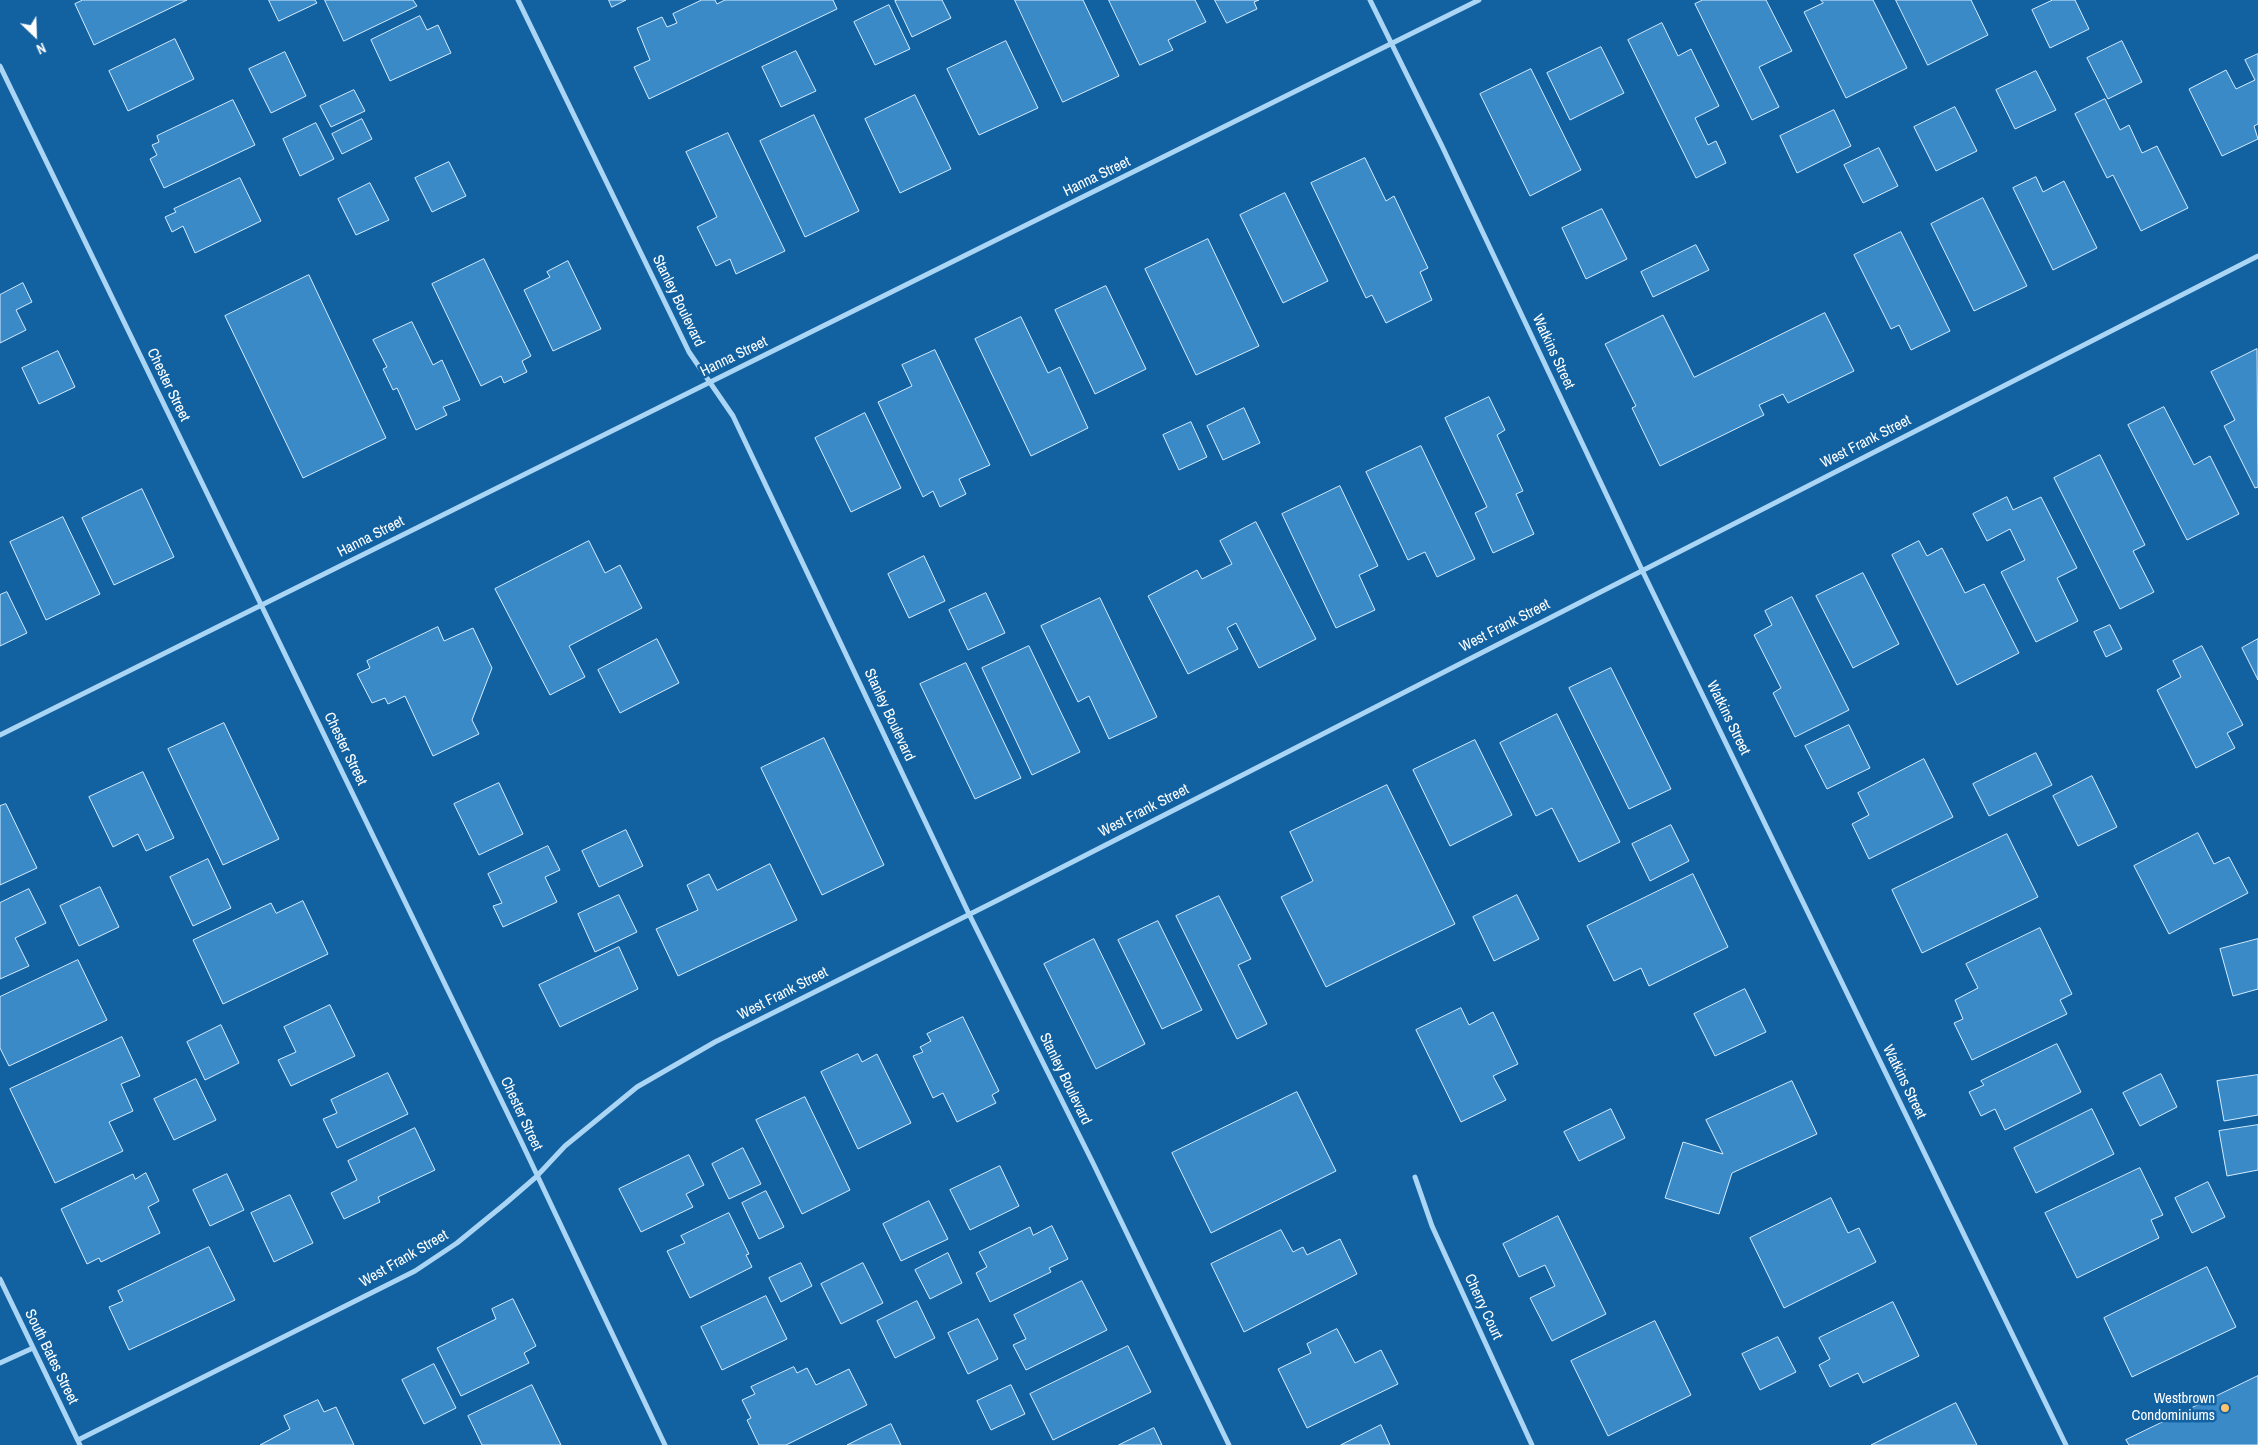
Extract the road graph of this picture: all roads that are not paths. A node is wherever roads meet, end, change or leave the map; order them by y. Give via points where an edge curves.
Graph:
1 (518, 0) edge
2 (1370, 0) edge
3 (1479, 0) edge
4 (1391, 43) junction
5 (0, 66) edge
6 (2258, 256) edge
7 (710, 382) junction
8 (1642, 570) junction
9 (261, 606) junction
10 (0, 735) edge
11 (969, 914) junction
12 (536, 1177) junction
13 (1415, 1177) dead end
14 (0, 1280) edge
15 (33, 1348) junction
16 (0, 1363) edge
17 (79, 1442) edge
18 (665, 1445) edge
19 (1229, 1445) edge
20 (1532, 1445) edge
21 (2066, 1445) edge

1 - 7 street, Stanley Boulevard via 689,352
2 - 4 street, Watkins Street
3 - 4 street, Hanna Street
4 - 7 street, Hanna Street
4 - 8 street, Watkins Street
5 - 9 street, Chester Street
6 - 8 street, West Frank Street
7 - 9 street, Hanna Street
7 - 11 street, Stanley Boulevard via 733,416
8 - 11 street, West Frank Street
8 - 21 street, Watkins Street
9 - 10 street, Hanna Street
9 - 12 street, Chester Street
11 - 12 street, West Frank Street via 715,1042 637,1087 566,1146
11 - 19 street, Stanley Boulevard
12 - 17 street, West Frank Street via 457,1244 415,1271
12 - 18 street, Chester Street
13 - 20 street, Cherry Court via 1432,1226
14 - 15 street, South Bates Street
15 - 16 street
15 - 17 street, South Bates Street

